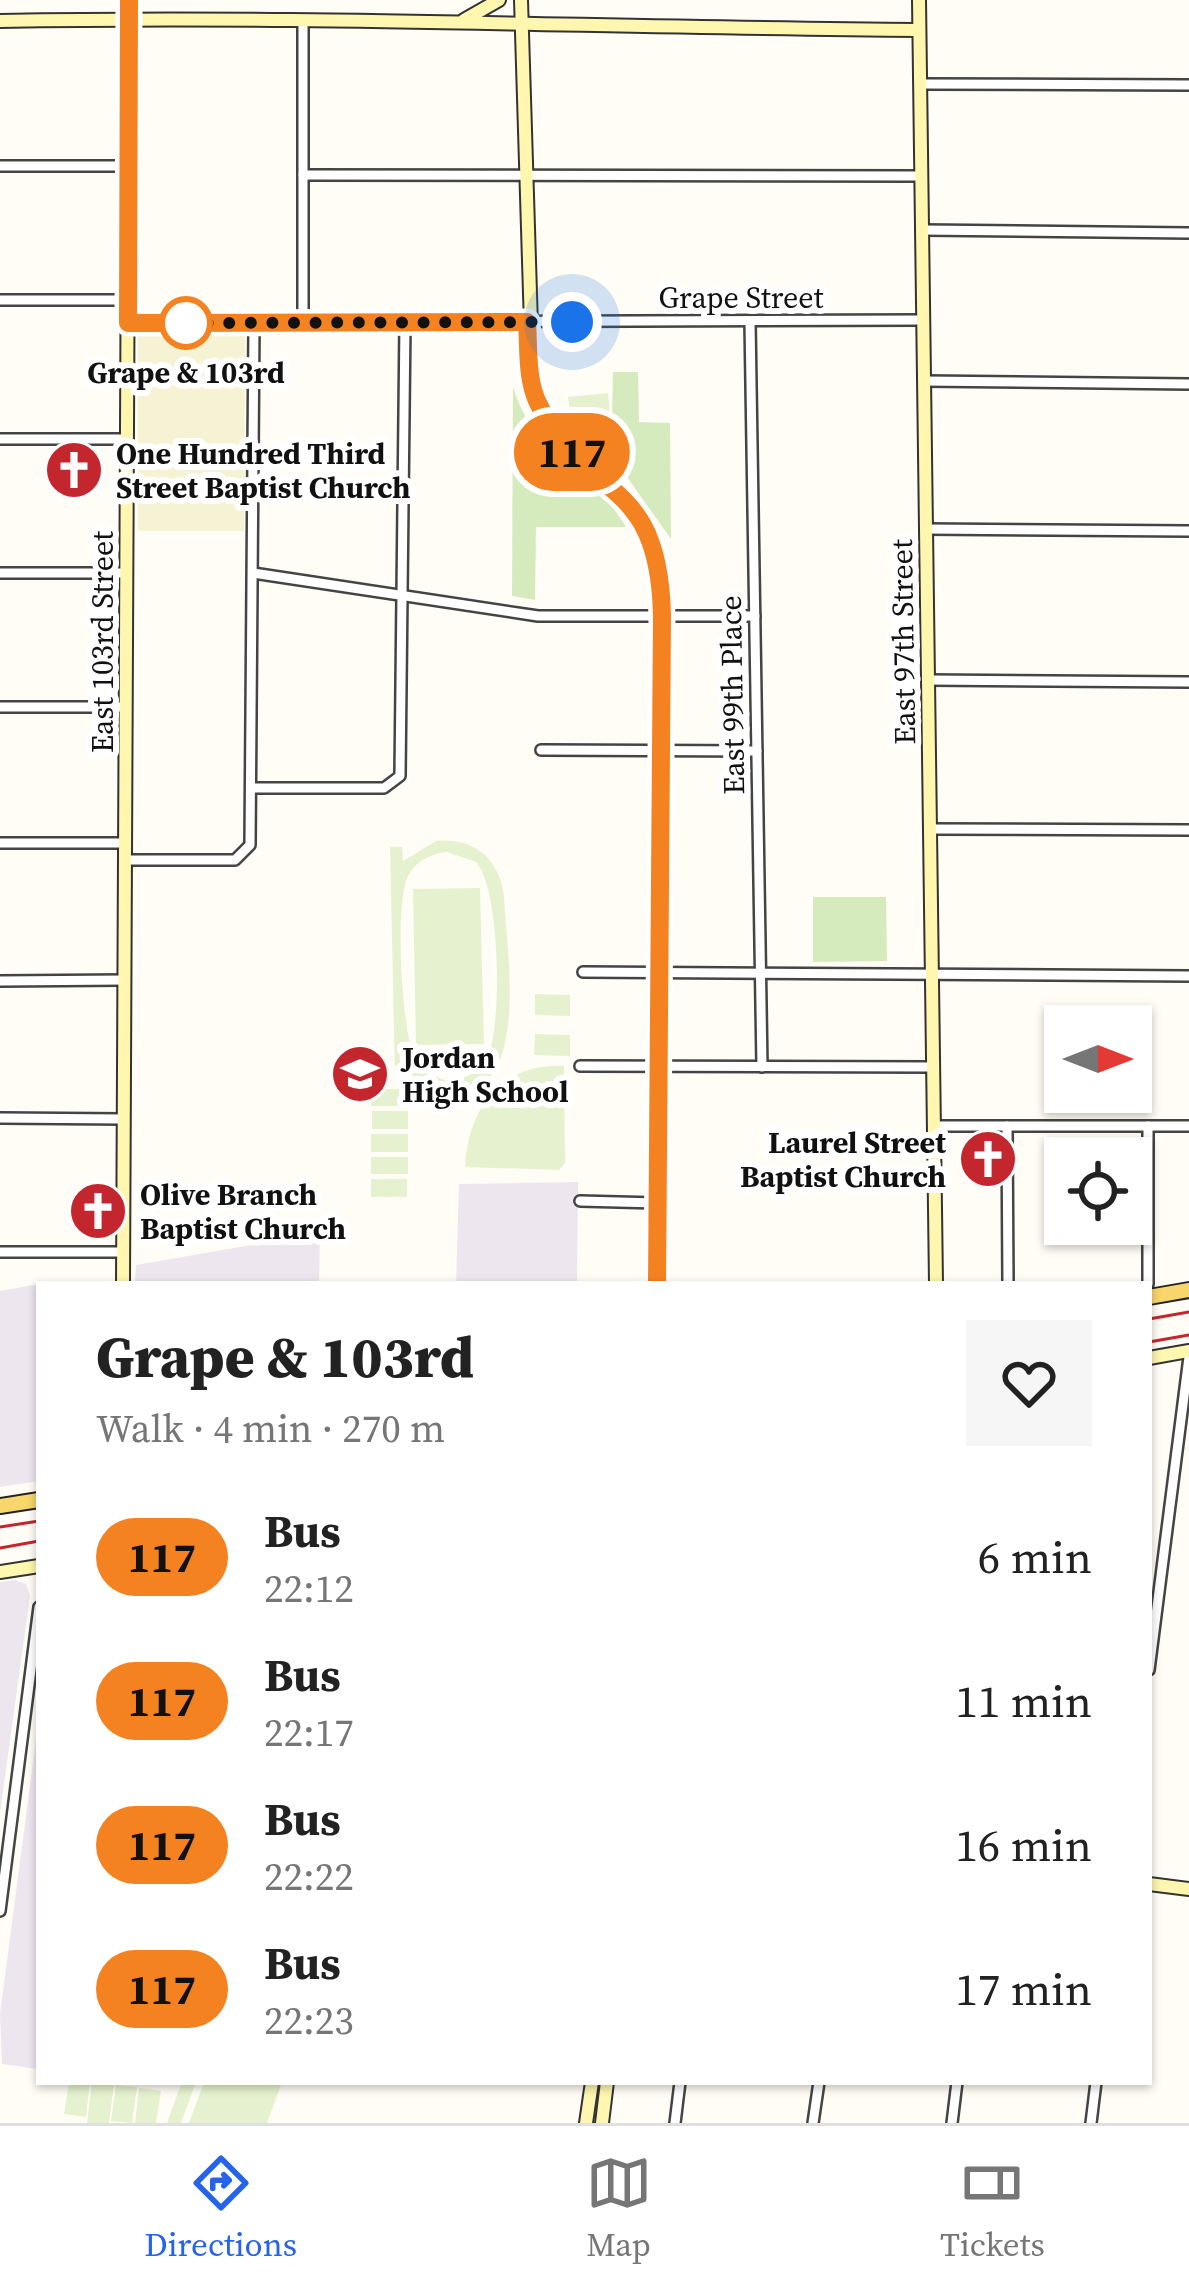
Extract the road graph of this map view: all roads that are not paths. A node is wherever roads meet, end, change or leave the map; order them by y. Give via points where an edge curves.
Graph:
1 (129, 0) edge
2 (499, 0) edge
3 (521, 0) edge
4 (919, 0) edge
5 (129, 20) junction
6 (302, 20) junction
7 (0, 21) edge
8 (461, 22) junction
9 (523, 27) junction
10 (919, 30) junction
11 (920, 84) junction
12 (1189, 86) edge
13 (0, 166) edge
14 (128, 166) junction
15 (524, 174) junction
16 (303, 175) junction
17 (921, 176) junction
18 (922, 230) junction
19 (1189, 233) edge
20 (0, 300) edge
21 (128, 300) junction
22 (923, 320) junction
23 (303, 322) junction
24 (405, 322) junction
25 (527, 322) junction
26 (750, 322) junction
27 (128, 323) junction
28 (254, 323) junction
29 (924, 381) junction
30 (1189, 384) edge
31 (0, 439) edge
32 (127, 439) junction
33 (926, 530) junction
34 (1189, 531) edge
35 (0, 572) edge
36 (126, 573) junction
37 (253, 573) junction
38 (404, 596) junction
39 (662, 616) junction
40 (755, 616) junction
41 (928, 680) junction
42 (1189, 682) edge
43 (0, 707) edge
44 (126, 707) junction
45 (541, 750) dead end
46 (660, 751) junction
47 (757, 752) junction
48 (252, 788) junction
49 (930, 829) junction
50 (1189, 830) edge
51 (0, 843) edge
52 (125, 843) junction
53 (125, 860) junction
54 (583, 972) dead end
55 (658, 972) junction
56 (760, 972) junction
57 (932, 973) junction
58 (1189, 976) edge
59 (124, 980) junction
60 (0, 981) edge
61 (580, 1066) dead end
62 (657, 1066) junction
63 (762, 1067) junction
64 (933, 1067) junction
65 (0, 1118) edge
66 (124, 1119) junction
67 (934, 1126) junction
68 (1007, 1126) junction
69 (1148, 1126) junction
70 (1189, 1126) edge
71 (580, 1201) dead end
72 (657, 1202) junction
73 (0, 1252) edge
74 (123, 1252) junction
75 (123, 1281) edge
76 (657, 1281) edge
77 (936, 1281) edge
78 (1008, 1281) edge
79 (1148, 1281) edge
80 (1189, 1290) edge
81 (1152, 1296) edge
82 (1189, 1354) edge
83 (1152, 1358) edge
84 (36, 1500) edge
85 (0, 1506) edge
86 (36, 1566) edge
87 (0, 1572) edge
88 (36, 1630) edge
89 (1152, 1646) edge
90 (1152, 1884) edge
91 (1189, 1889) edge
92 (0, 1911) edge
93 (592, 2085) edge
94 (608, 2085) edge
95 (680, 2085) edge
96 (819, 2085) edge
97 (957, 2085) edge
98 (1096, 2085) edge
99 (586, 2123) edge
100 (602, 2123) edge
101 (674, 2123) edge
102 (813, 2123) edge
103 (952, 2123) edge
104 (1091, 2123) edge

1 - 5 street, East 103rd Street
2 - 8 street
3 - 9 street
4 - 10 street, East 97th Street
5 - 6 street
5 - 7 street
5 - 14 street, East 103rd Street
6 - 8 street
6 - 16 street
8 - 9 street
9 - 10 street
9 - 15 street
10 - 11 street, East 97th Street
11 - 12 street
11 - 17 street, East 97th Street
13 - 14 street
14 - 21 street, East 103rd Street
15 - 16 street
15 - 17 street
15 - 25 street
16 - 23 street
17 - 18 street, East 97th Street
18 - 19 street
18 - 22 street, East 97th Street
20 - 21 street
21 - 27 street, East 103rd Street
22 - 26 street, Grape Street
22 - 29 street, East 97th Street
23 - 24 street, Grape Street
23 - 28 street, Grape Street
24 - 25 street, Grape Street
24 - 38 street
25 - 26 street, Grape Street
25 - 39 street via 538,404 571,451 647,527 659,562
26 - 40 street, East 99th Place
27 - 28 street, Grape Street
27 - 32 street, East 103rd Street
28 - 37 street
29 - 30 street
29 - 33 street, East 97th Street
31 - 32 street
32 - 36 street, East 103rd Street
33 - 34 street
33 - 41 street, East 97th Street
35 - 36 street
36 - 44 street, East 103rd Street
37 - 38 street
37 - 48 street
38 - 39 street via 538,616
38 - 48 street via 403,768 396,783
39 - 40 street
39 - 46 street
40 - 47 street, East 99th Place
41 - 42 street
41 - 49 street, East 97th Street
43 - 44 street
44 - 52 street, East 103rd Street
45 - 46 street
46 - 47 street
46 - 55 street
47 - 56 street, East 99th Place
48 - 53 street via 252,834 235,860
49 - 50 street
49 - 57 street, East 97th Street
51 - 52 street
52 - 53 street, East 103rd Street
53 - 59 street, East 103rd Street
54 - 55 street
55 - 56 street
55 - 62 street
56 - 57 street
56 - 63 street, East 99th Place
57 - 58 street
57 - 64 street, East 97th Street
59 - 60 street
59 - 66 street, East 103rd Street
61 - 62 street
62 - 63 street
62 - 72 street
63 - 64 street
64 - 67 street, East 97th Street
65 - 66 street
66 - 74 street, East 103rd Street
67 - 68 street
67 - 77 street, East 97th Street
68 - 69 street
68 - 78 street
69 - 70 street
69 - 79 street
71 - 72 street
72 - 76 street
73 - 74 street
74 - 75 street, East 103rd Street
80 - 81 main road
82 - 83 street
82 - 89 street
84 - 85 main road
86 - 87 street
88 - 92 street
90 - 91 street
93 - 99 street
94 - 100 street
95 - 101 street
96 - 102 street
97 - 103 street
98 - 104 street

